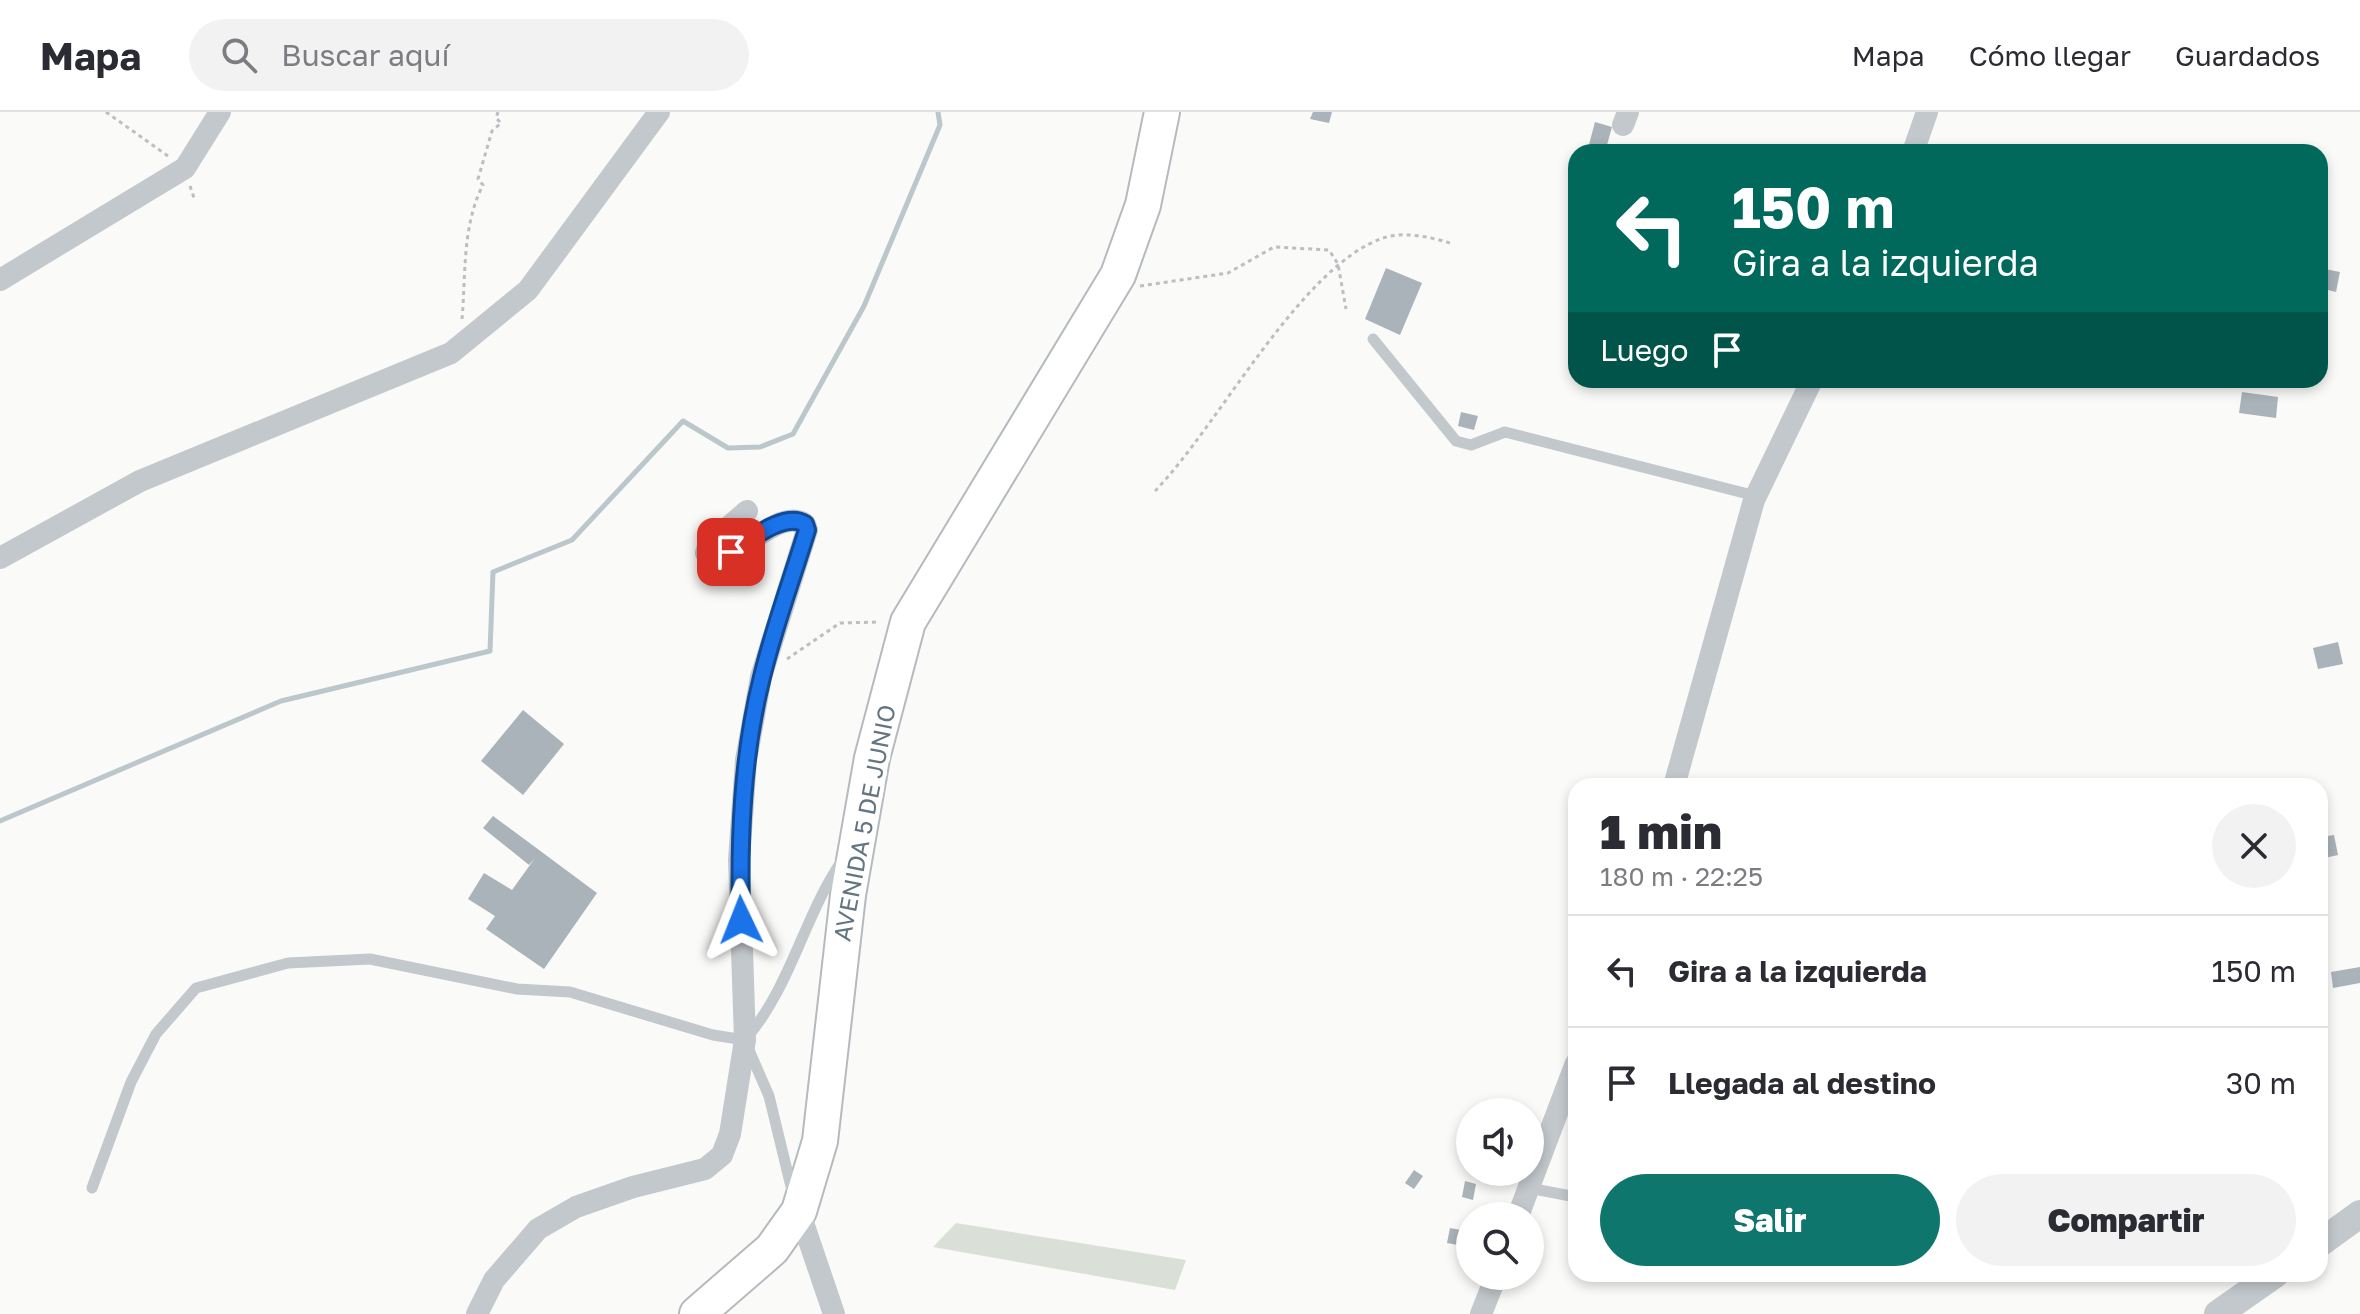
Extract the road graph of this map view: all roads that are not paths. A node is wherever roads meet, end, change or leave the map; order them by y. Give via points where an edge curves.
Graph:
1 (220, 112) edge
2 (659, 112) edge
3 (1162, 112) edge
4 (1927, 112) edge
5 (1916, 144) edge
6 (0, 280) edge
7 (1373, 339) dead end
8 (1808, 388) edge
9 (1756, 496) junction
10 (747, 511) dead end
11 (0, 558) edge
12 (1676, 778) edge
13 (858, 837) junction
14 (745, 1040) junction
15 (1568, 1084) edge
16 (92, 1188) dead end
17 (1529, 1188) junction
18 (1568, 1195) edge
19 (1524, 1202) edge
20 (799, 1211) junction
21 (2360, 1214) edge
22 (2328, 1237) edge
23 (2264, 1282) edge
24 (1490, 1290) edge
25 (477, 1314) edge
26 (697, 1314) edge
27 (834, 1314) edge
28 (1481, 1314) edge
29 (2218, 1314) edge

1 - 6 street via 185,168
2 - 11 street via 528,290 459,346 140,481
3 - 13 main road, AVENIDA 5 DE JUNIO via 1143,205 1108,291 908,622 872,758
4 - 5 street
7 - 9 lane via 1456,441 1471,445 1505,432
8 - 9 street
9 - 12 street
10 - 14 street via 709,544 706,553 731,552 794,520 807,530 761,677 746,760 739,860
13 - 14 lane via 825,886 765,1015
13 - 20 main road, AVENIDA 5 DE JUNIO via 820,1141
14 - 16 lane via 570,992 517,989 370,959 288,963 196,988 156,1034 131,1082
14 - 20 lane via 769,1096
14 - 25 street via 722,1155 705,1169 576,1207 538,1229 494,1280
15 - 17 street
17 - 18 lane
17 - 19 street
20 - 26 main road, AVENIDA 5 DE JUNIO via 772,1249
20 - 27 street
21 - 22 street
23 - 29 street
24 - 28 street

